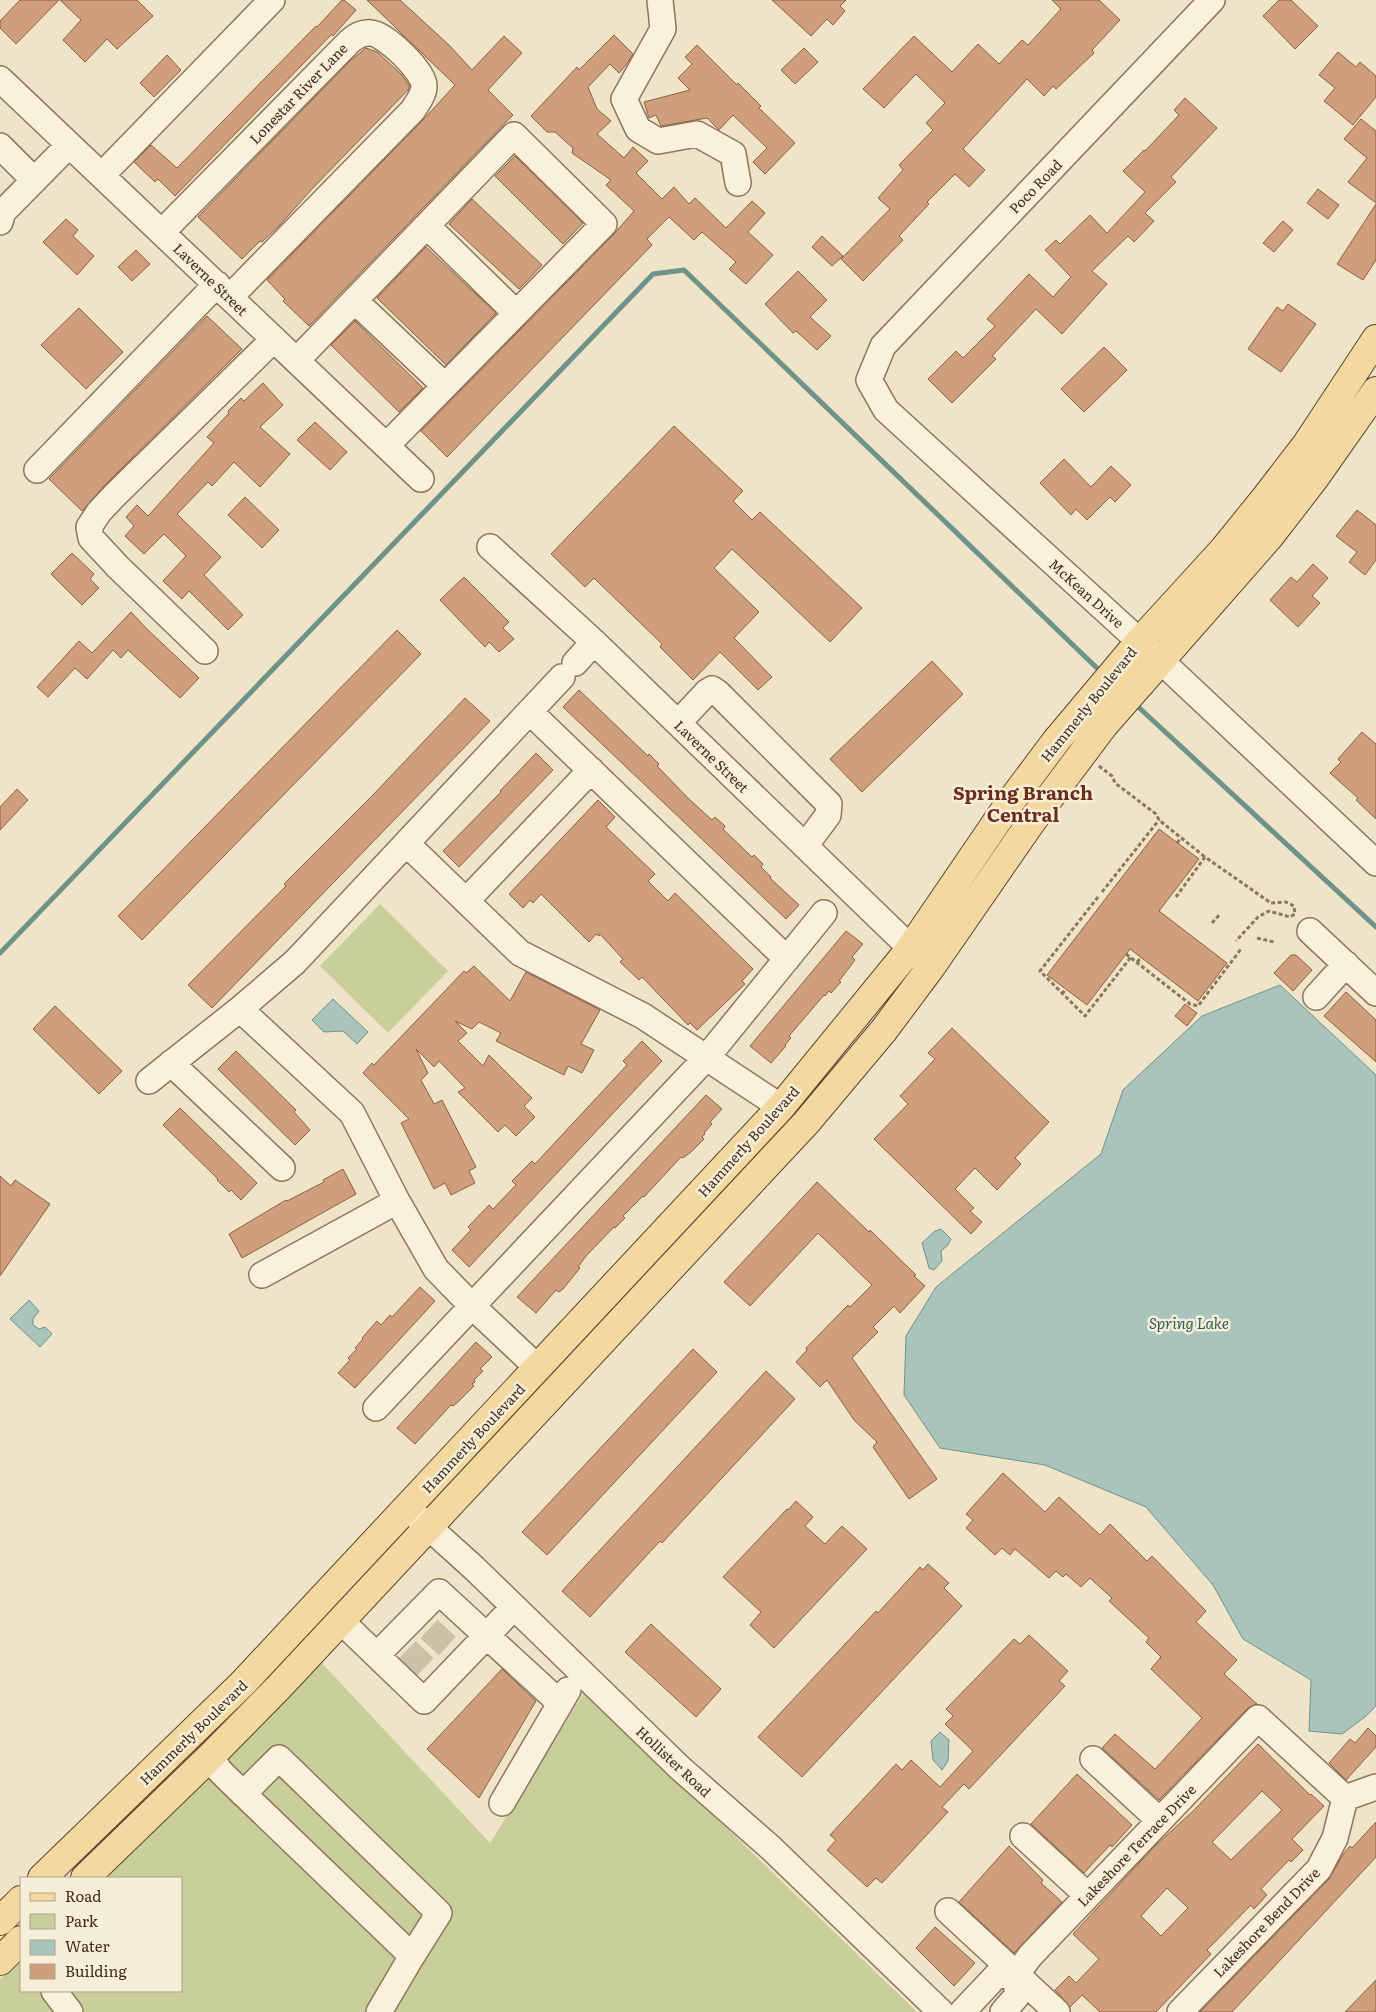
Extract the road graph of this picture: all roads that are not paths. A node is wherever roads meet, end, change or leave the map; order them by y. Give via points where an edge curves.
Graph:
1 (272, 0) edge
2 (660, 0) edge
3 (1212, 0) edge
4 (0, 79) edge
5 (69, 145) junction
6 (0, 146) edge
7 (103, 174) junction
8 (34, 180) junction
9 (738, 183) dead end
10 (0, 222) edge
11 (427, 226) junction
12 (162, 232) junction
13 (223, 291) junction
14 (355, 300) junction
15 (516, 313) junction
16 (274, 339) junction
17 (1376, 339) edge
18 (297, 360) junction
19 (869, 380) joint
20 (1347, 384) junction
21 (444, 385) junction
22 (1374, 394) edge
23 (387, 445) junction
24 (37, 470) dead end
25 (421, 479) dead end
26 (490, 548) dead end
27 (594, 642) junction
28 (1133, 650) junction
29 (205, 651) dead end
30 (1154, 667) junction
31 (530, 712) junction
32 (1095, 716) junction
33 (678, 723) junction
34 (591, 770) junction
35 (407, 844) junction
36 (805, 846) junction
37 (1376, 863) edge
38 (466, 901) junction
39 (824, 913) dead end
40 (1310, 931) dead end
41 (910, 949) junction
42 (788, 959) junction
43 (1346, 964) junction
44 (931, 967) junction
45 (1376, 993) edge
46 (1316, 997) dead end
47 (240, 1009) junction
48 (707, 1058) junction
49 (171, 1063) junction
50 (149, 1081) dead end
51 (781, 1107) junction
52 (806, 1122) junction
53 (282, 1168) dead end
54 (397, 1201) junction
55 (262, 1274) dead end
56 (601, 1300) junction
57 (472, 1306) junction
58 (622, 1320) junction
59 (538, 1368) junction
60 (376, 1408) dead end
61 (408, 1508) junction
62 (429, 1528) junction
63 (514, 1607) junction
64 (341, 1621) junction
65 (487, 1635) junction
66 (377, 1655) junction
67 (579, 1670) junction
68 (560, 1703) junction
69 (211, 1756) junction
70 (1093, 1759) dead end
71 (1376, 1786) edge
72 (243, 1794) junction
73 (1345, 1798) junction
74 (502, 1803) dead end
75 (1159, 1820) junction
76 (1023, 1836) dead end
77 (43, 1877) edge
78 (86, 1877) edge
79 (1087, 1895) junction
80 (20, 1901) edge
81 (948, 1911) dead end
82 (0, 1921) edge
83 (412, 1956) junction
84 (1017, 1974) junction
85 (55, 1992) edge
86 (70, 2012) edge
87 (379, 2012) edge
88 (941, 2012) edge
89 (962, 2012) edge
90 (1003, 2012) edge
91 (1057, 2012) edge
92 (1180, 2012) edge

1 - 7 street
2 - 9 street via 663,29 624,99 638,129 658,141 697,134 733,154
3 - 19 street, Poco Road via 883,346
4 - 5 street, Laverne Street
5 - 7 street, Laverne Street
5 - 8 street
6 - 8 street
7 - 12 street, Laverne Street
8 - 10 street via 3,212
11 - 14 street
11 - 15 street
11 - 15 street via 514,135 604,224
12 - 13 street, Laverne Street
12 - 13 street, Lonestar River Lane via 350,40 359,34 372,32 384,37 420,72 424,85 421,99
13 - 16 street, Laverne Street
13 - 24 street, Lonestar River Lane
14 - 18 street
14 - 21 street
15 - 21 street
16 - 18 street, Laverne Street
16 - 29 street via 114,496 89,527 91,538 118,567
17 - 20 main road, Hammerly Boulevard
18 - 23 street, Laverne Street
19 - 28 street, McKean Drive via 886,410
20 - 22 main road
20 - 28 main road, Hammerly Boulevard via 1266,498
21 - 23 street
22 - 30 main road, Hammerly Boulevard via 1270,536
23 - 25 street, Laverne Street
26 - 27 street, Laverne Street
27 - 31 street
27 - 33 street, Laverne Street
28 - 30 street, McKean Drive
28 - 32 main road, Hammerly Boulevard
30 - 32 main road, Hammerly Boulevard
30 - 37 street, McKean Drive
31 - 34 street
31 - 35 street
32 - 41 main road, Hammerly Boulevard via 1056,741
32 - 44 main road, Hammerly Boulevard via 1032,821
33 - 36 street, Laverne Street
33 - 36 street via 707,692 712,689 718,693 829,804 828,815
34 - 38 street
34 - 42 street
35 - 38 street
35 - 47 street via 295,962
36 - 41 street, Laverne Street
38 - 48 street via 520,953 643,1016
39 - 42 street
40 - 43 street
41 - 44 street, Laverne Street
41 - 51 main road, Hammerly Boulevard
42 - 48 street
43 - 45 street
43 - 46 street
44 - 52 main road, Hammerly Boulevard via 884,1030
47 - 49 street
47 - 54 street via 352,1113
48 - 51 street
48 - 57 street
49 - 50 street
49 - 53 street
51 - 52 main road
51 - 56 main road, Hammerly Boulevard
52 - 58 main road, Hammerly Boulevard
54 - 55 street
54 - 57 street via 436,1269
56 - 58 main road
56 - 59 main road, Hammerly Boulevard
57 - 59 street
57 - 60 street
58 - 62 main road, Hammerly Boulevard
59 - 61 main road, Hammerly Boulevard
61 - 62 street, Hollister Road
61 - 77 main road, Hammerly Boulevard via 242,1684
62 - 63 street, Hollister Road
62 - 64 main road, Hammerly Boulevard
63 - 65 street
63 - 67 street, Hollister Road
64 - 66 street
64 - 69 main road, Hammerly Boulevard
65 - 66 street via 439,1592 422,1622 401,1644
65 - 66 street via 458,1656 437,1678 424,1701
65 - 68 street
67 - 68 street
67 - 88 street, Hollister Road
68 - 74 street
69 - 72 street via 219,1770
69 - 78 main road, Hammerly Boulevard
70 - 75 street
71 - 73 street
72 - 83 street
72 - 83 street via 279,1758 439,1912
73 - 75 street, Lakeshore Terrace Drive via 1258,1718
73 - 92 street, Lakeshore Bend Drive via 1335,1838 1319,1869
75 - 79 street, Lakeshore Terrace Drive
76 - 79 street
79 - 84 street, Lakeshore Terrace Drive
80 - 82 main road
81 - 84 street
83 - 87 street
84 - 89 street via 996,1976
84 - 90 street via 1017,1996
84 - 91 street
85 - 86 street

